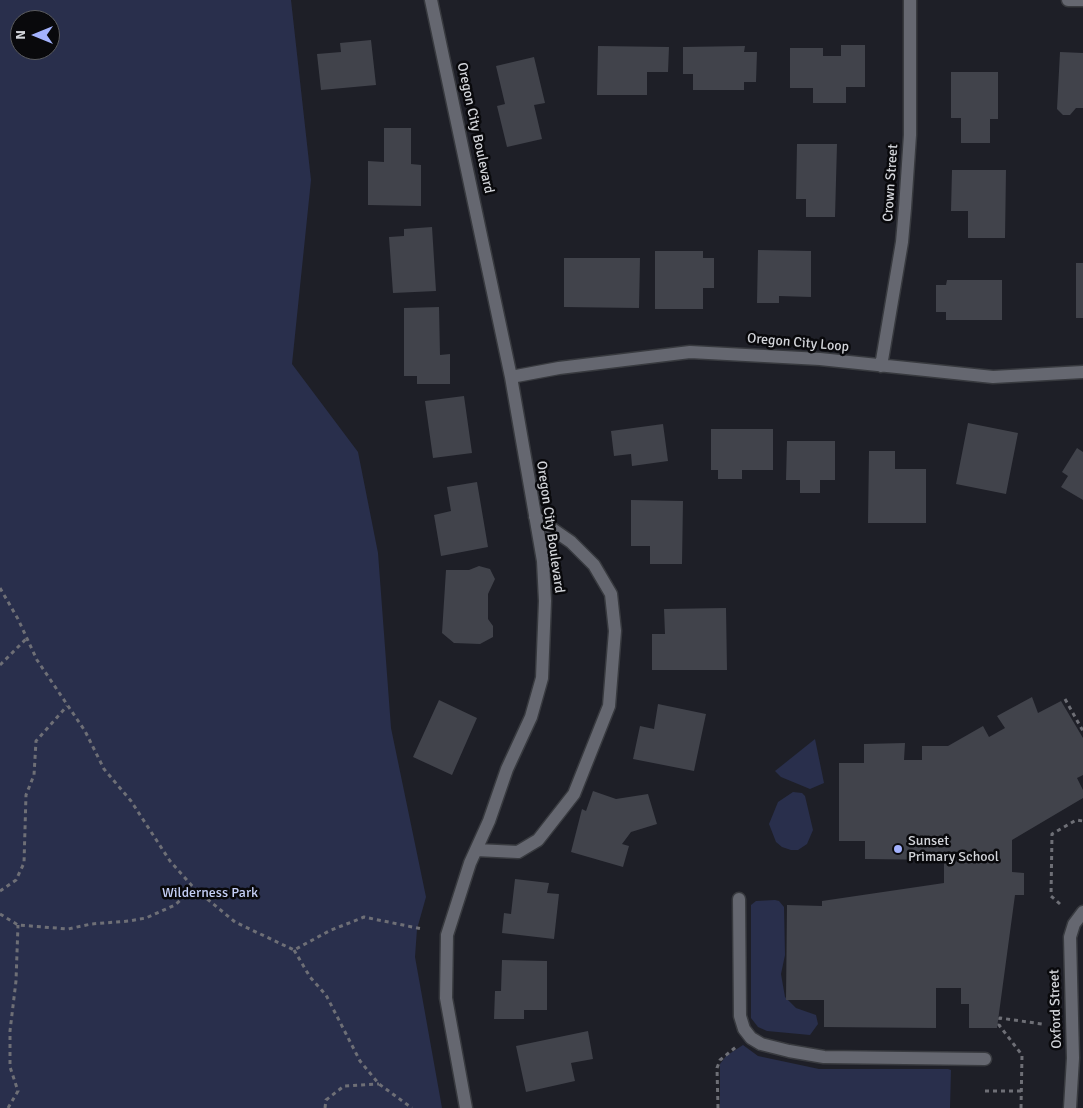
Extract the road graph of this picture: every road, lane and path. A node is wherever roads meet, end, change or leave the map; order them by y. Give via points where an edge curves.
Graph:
1 (431, 0) edge
2 (910, 0) edge
3 (1068, 0) edge
4 (1083, 0) edge
5 (881, 366) junction
6 (1083, 372) edge
7 (511, 377) junction
8 (535, 517) junction
9 (0, 588) edge
10 (27, 638) junction
11 (0, 665) edge
12 (1065, 699) dead end
13 (67, 706) junction
14 (1083, 731) edge
15 (1083, 821) edge
16 (476, 850) junction
17 (194, 888) junction
18 (0, 891) edge
19 (739, 899) dead end
20 (1060, 904) dead end
21 (1083, 912) edge
22 (0, 914) edge
23 (18, 925) junction
24 (422, 929) dead end
25 (294, 950) junction
26 (1042, 1024) dead end
27 (751, 1038) junction
28 (985, 1059) dead end
29 (379, 1084) junction
30 (985, 1091) dead end
31 (1021, 1091) junction
32 (8, 1108) edge
33 (325, 1108) edge
34 (412, 1108) edge
35 (466, 1108) edge
36 (718, 1108) edge
37 (1021, 1108) edge
38 (1070, 1108) edge

1 - 7 street, Oregon City Boulevard
2 - 5 street, Crown Street via 910,135 905,208
3 - 4 street
5 - 6 street, Oregon City Loop via 993,377
5 - 7 street, Oregon City Loop via 755,354 690,352
7 - 8 street, Oregon City Boulevard
8 - 16 street, Oregon City Boulevard via 546,601 542,678 531,717 507,768
8 - 16 street via 571,542 594,565 612,594 615,631 609,706 574,794 538,840 518,852
9 - 10 path
10 - 11 path
10 - 13 path via 37,660
12 - 14 path
13 - 17 path via 85,731 104,768 170,861
13 - 18 path via 36,741 34,775 26,795 24,863 16,880
15 - 20 path via 1076,820 1052,834 1051,896
16 - 35 street, Oregon City Boulevard via 447,935 446,998
17 - 23 path via 175,905 138,920 68,929
17 - 25 path via 235,922
19 - 27 street via 740,1016
21 - 38 street, Oxford Street via 1070,937 1073,1058
22 - 23 path
23 - 32 path via 10,1031 10,1066 18,1091
24 - 25 path via 364,917
25 - 29 path via 326,995 360,1061
26 - 31 path via 1000,1018 999,1025 1022,1056
27 - 28 street via 761,1044 824,1057
27 - 36 path via 720,1060 717,1068
29 - 33 path via 344,1086 326,1100
29 - 34 path
30 - 31 path
31 - 37 path

